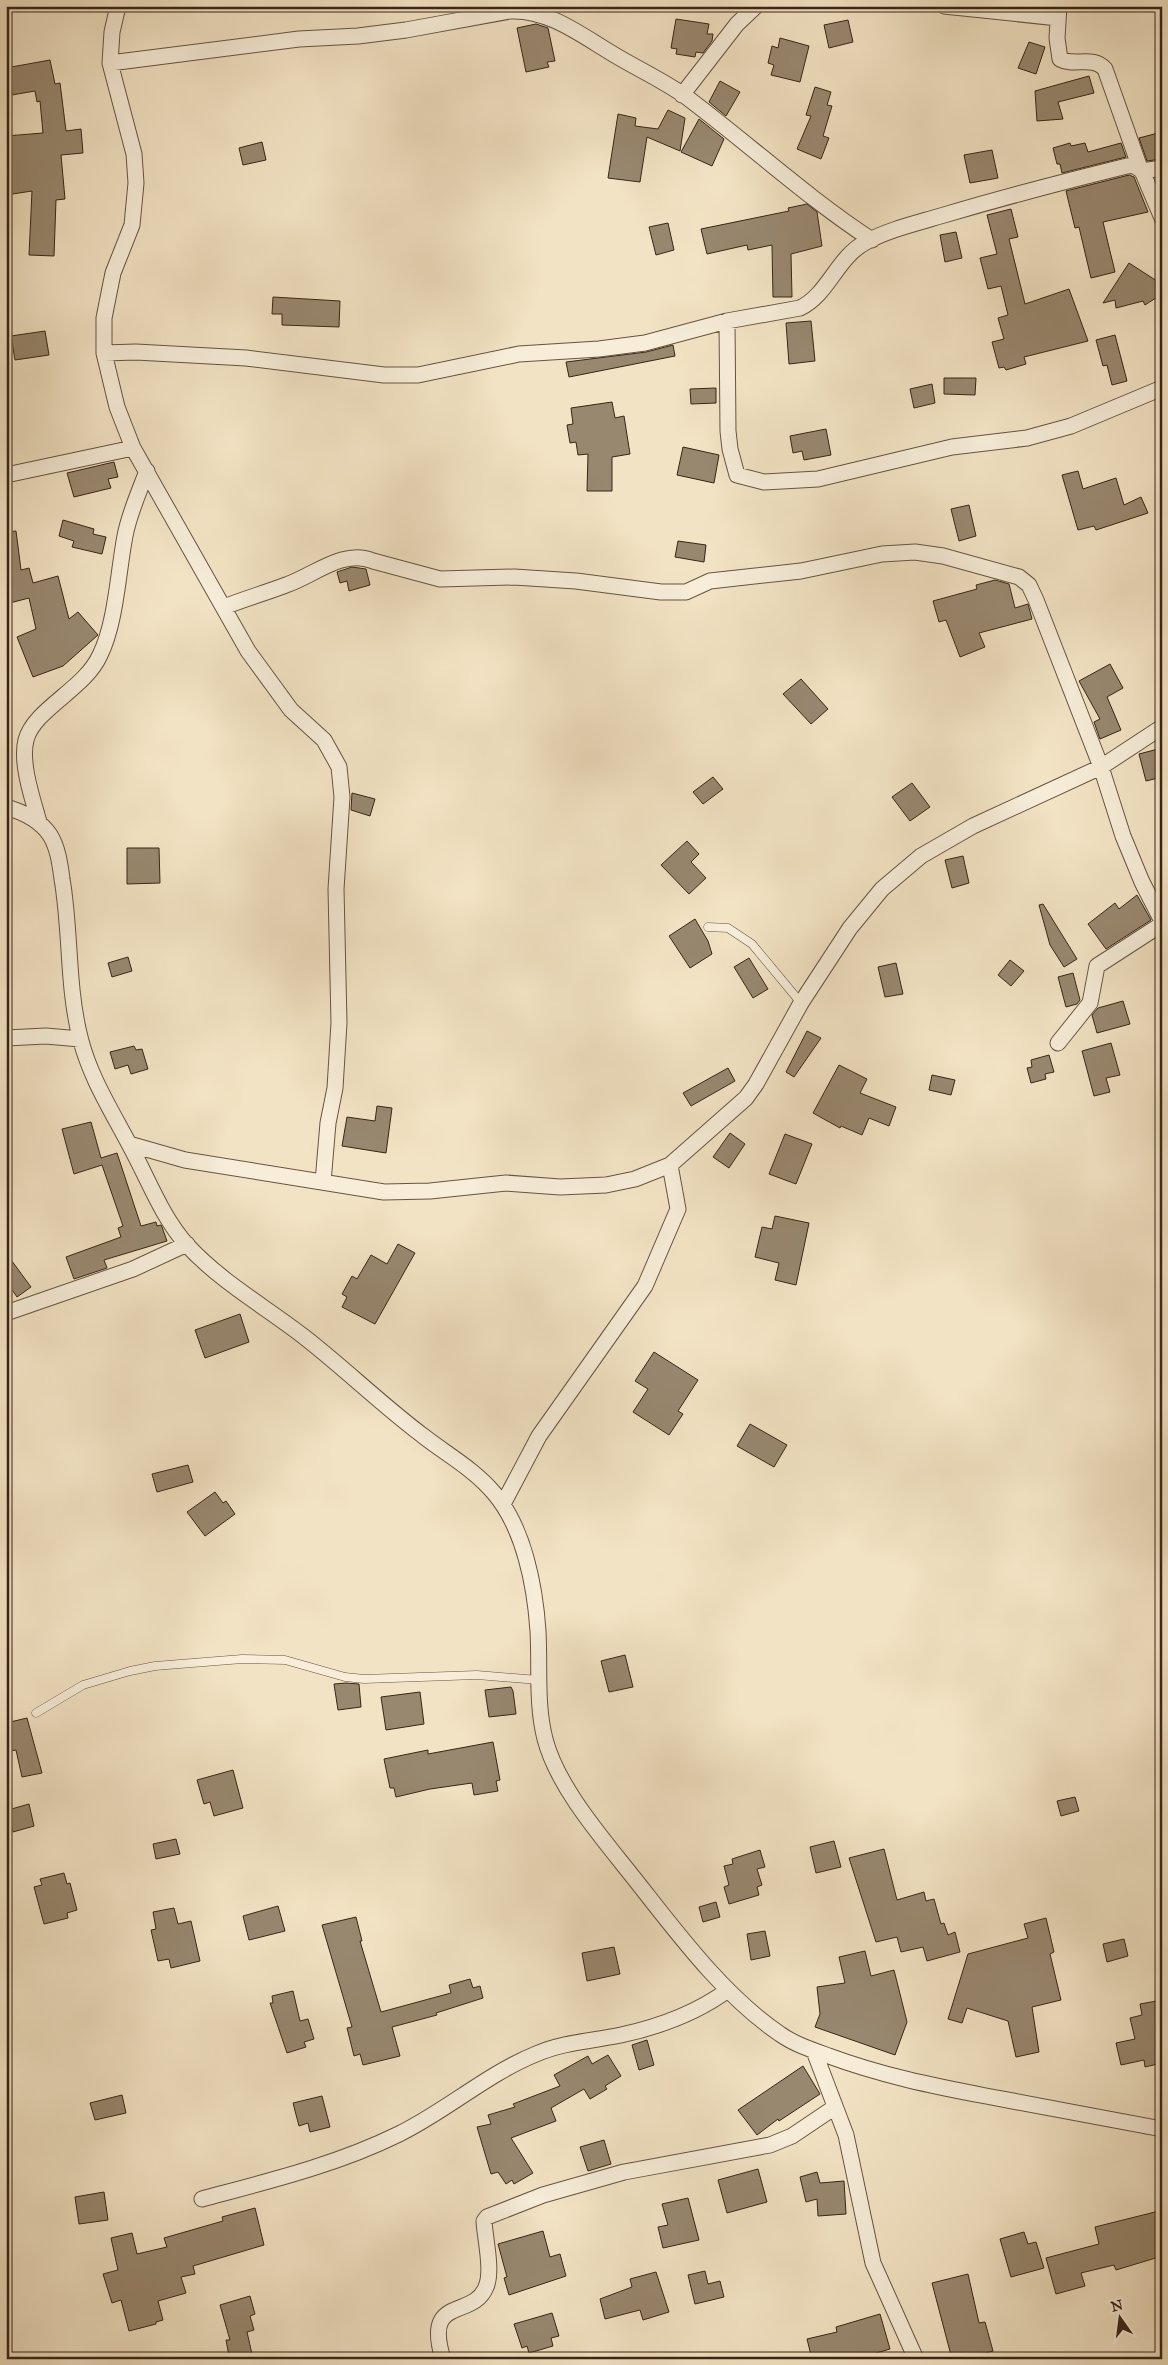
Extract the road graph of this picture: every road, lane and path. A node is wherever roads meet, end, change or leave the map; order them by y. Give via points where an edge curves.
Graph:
1 (118, 6) edge
2 (756, 6) edge
3 (944, 6) edge
4 (1059, 12) edge
5 (110, 63) junction
6 (682, 95) junction
7 (1162, 168) edge
8 (1141, 169) junction
9 (1162, 218) edge
10 (872, 240) junction
11 (726, 321) junction
12 (104, 353) junction
13 (1162, 388) edge
14 (132, 448) junction
15 (147, 470) junction
16 (6, 475) edge
17 (224, 607) junction
18 (1162, 727) edge
19 (1101, 767) junction
20 (6, 807) edge
21 (39, 822) junction
22 (1162, 923) edge
23 (708, 926) dead end
24 (802, 1003) junction
25 (6, 1038) edge
26 (80, 1039) junction
27 (1058, 1043) dead end
28 (129, 1144) junction
29 (670, 1165) junction
30 (323, 1182) junction
31 (187, 1244) junction
32 (6, 1313) edge
33 (503, 1504) junction
34 (538, 1680) junction
35 (36, 1713) dead end
36 (728, 1990) junction
37 (814, 2051) junction
38 (835, 2107) junction
39 (1162, 2129) edge
40 (202, 2199) dead end
41 (443, 2359) edge
42 (916, 2359) edge

1 - 5 street
2 - 6 street
3 - 4 street
4 - 8 street via 1057,38 1060,59 1065,62 1095,62 1105,70
5 - 6 street via 299,39 358,36 525,10 563,24
5 - 12 street via 134,154 136,183 132,225 113,273 104,318
6 - 10 street
7 - 8 street
8 - 9 street
8 - 10 street via 1127,166 1000,198
10 - 11 street via 844,259 811,303 800,308
11 - 12 street via 645,343 519,354 418,375 384,375 246,358
11 - 13 street via 730,449 737,475 764,482 818,479 952,447 1027,438 1070,426
12 - 14 street via 117,408
14 - 15 street
14 - 16 street
15 - 17 street
15 - 21 street via 126,533 107,636 100,655 89,674 31,727 25,742 27,774
17 - 19 street via 288,585 323,566 363,556 440,579 576,581 686,592 710,581 801,571 882,554 915,552 943,556 1020,577 1029,585
17 - 30 street via 265,676 291,710 324,740 339,767 342,797 336,889 339,1023 335,1088 328,1123
18 - 19 street
19 - 22 street via 1123,836
19 - 24 street via 973,826 921,856 877,895 850,928
20 - 21 street
21 - 26 street via 58,852
22 - 27 street via 1097,966 1090,1003
23 - 24 lane via 728,928 752,944
24 - 29 street via 746,1098
25 - 26 street via 46,1036
26 - 28 street via 101,1092
28 - 30 street via 185,1160
28 - 31 street via 168,1221
29 - 30 street via 635,1179 606,1185 560,1187 506,1183 384,1192
29 - 33 street via 678,1209 645,1286 539,1436
31 - 32 street via 133,1269
31 - 33 street via 213,1270 304,1336 422,1436 461,1462
33 - 34 street via 522,1548 533,1593 538,1634
34 - 35 lane via 477,1675 364,1679 285,1660 242,1659 155,1666 116,1674 83,1685
34 - 36 street via 545,1741 562,1781 666,1919
36 - 37 street via 783,2036
36 - 40 street via 659,2024 536,2054 429,2118 364,2150 305,2172
37 - 38 street
37 - 39 street via 869,2071 934,2086
38 - 41 street via 792,2136 770,2145 624,2172 536,2198 487,2217 484,2221 488,2284 483,2294 447,2314 440,2323 437,2336
38 - 42 street via 846,2135 873,2263

